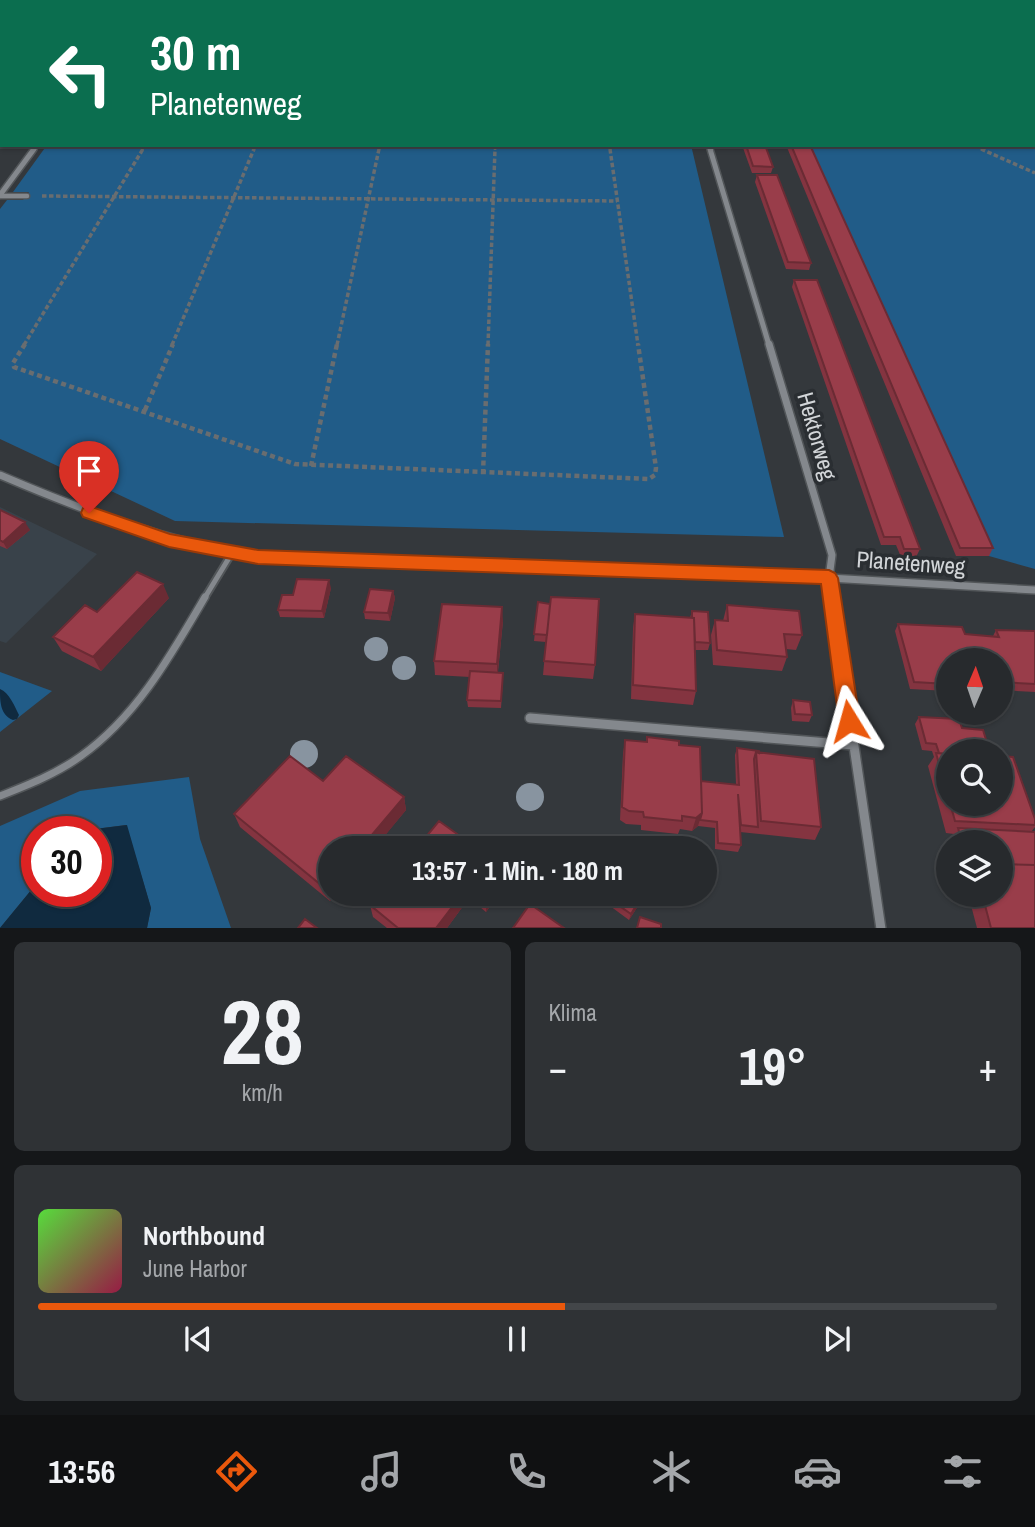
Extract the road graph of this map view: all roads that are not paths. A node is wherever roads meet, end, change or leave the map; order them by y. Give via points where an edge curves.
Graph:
1 (36, 147) edge
2 (710, 147) edge
3 (0, 195) edge
4 (27, 196) road end
5 (0, 475) edge
6 (232, 554) junction
7 (829, 578) junction
8 (1035, 590) edge
9 (530, 718) dead end
10 (853, 744) junction
11 (0, 796) edge
12 (881, 928) edge

1 - 3 street
2 - 7 street, Hektorweg via 832,555
3 - 4 lane
5 - 6 street, Planetenweg via 137,531
6 - 7 street, Planetenweg via 342,562
6 - 11 lane via 155,680 118,726 76,762
7 - 8 street, Planetenweg
7 - 10 street, Hektorweg
9 - 10 street
10 - 12 street, Hektorweg

